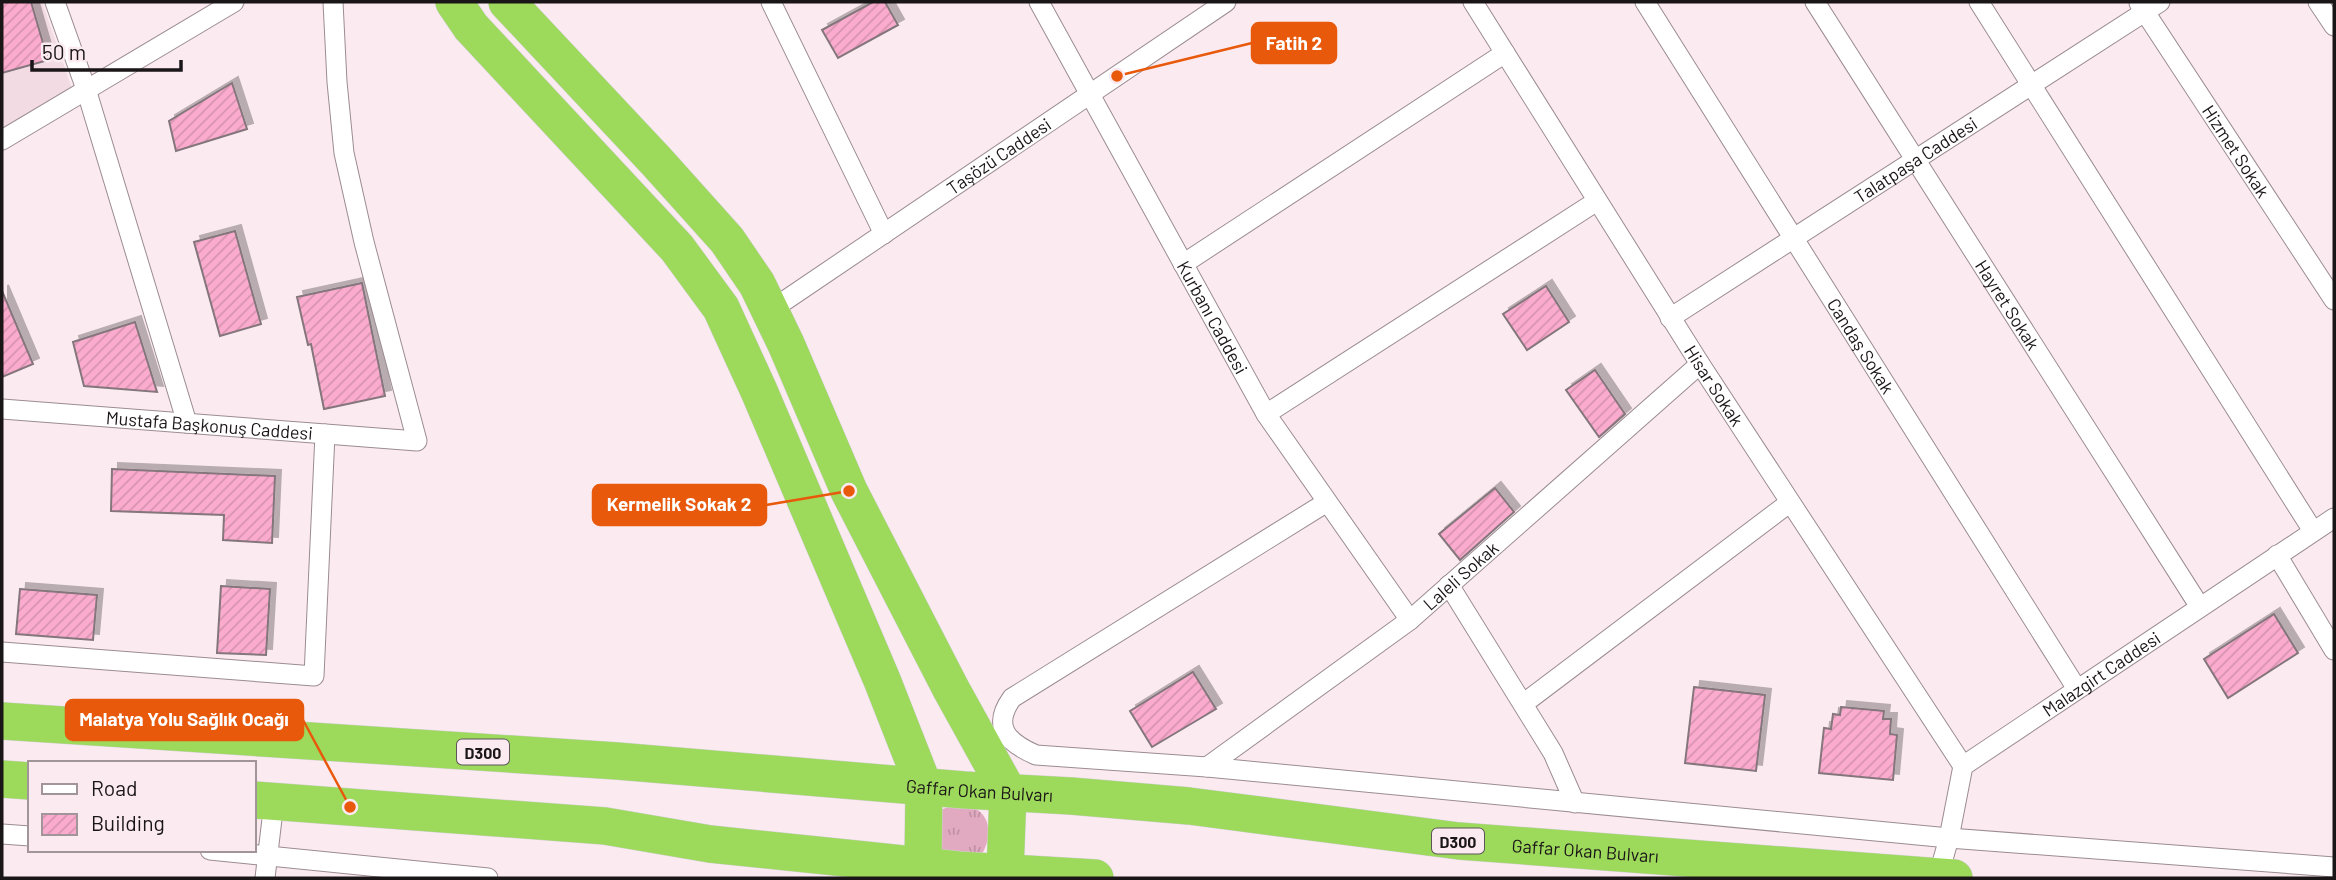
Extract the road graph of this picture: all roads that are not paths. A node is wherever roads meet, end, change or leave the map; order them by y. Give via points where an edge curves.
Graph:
1 (55, 2) edge
2 (234, 2) edge
3 (333, 2) edge
4 (454, 2) edge
5 (507, 2) edge
6 (771, 2) edge
7 (1039, 2) edge
8 (1226, 2) edge
9 (1473, 2) edge
10 (1645, 2) edge
11 (1815, 2) edge
12 (1979, 2) edge
13 (2318, 2) edge
14 (2148, 5) edge
15 (2334, 26) edge
16 (1505, 53) junction
17 (2031, 85) junction
18 (86, 89) junction
19 (1091, 94) junction
20 (2, 140) edge
21 (1916, 159) junction
22 (1597, 201) junction
23 (884, 234) junction
24 (1795, 237) junction
25 (1183, 264) junction
26 (2334, 300) edge
27 (771, 310) junction
28 (1671, 318) junction
29 (1700, 364) junction
30 (2, 409) edge
31 (1266, 414) junction
32 (187, 423) junction
33 (325, 434) junction
34 (1327, 502) junction
35 (1789, 503) junction
36 (2334, 518) edge
37 (2313, 531) junction
38 (2277, 555) junction
39 (1449, 585) junction
40 (2200, 607) junction
41 (1410, 620) junction
42 (2334, 650) edge
43 (2, 652) edge
44 (2077, 689) junction
45 (1523, 704) junction
46 (2, 721) edge
47 (1963, 766) junction
48 (1207, 768) junction
49 (2, 779) edge
50 (28, 781) edge
51 (924, 787) junction
52 (1008, 792) junction
53 (264, 801) edge
54 (1575, 803) junction
55 (2, 834) edge
56 (28, 836) edge
57 (1949, 838) junction
58 (233, 852) edge
59 (268, 855) junction
60 (923, 866) junction
61 (2334, 867) edge
62 (1005, 873) junction
63 (960, 874) edge
64 (265, 878) edge
65 (488, 878) edge
66 (1095, 878) edge
67 (1946, 878) edge

1 - 18 street
2 - 18 street
3 - 33 street, Mustafa Başkonuş Caddesi via 344,153 417,441
4 - 51 highway via 471,27 677,248 721,308
5 - 27 highway via 727,240
6 - 23 street
7 - 19 street, Kurbanı Caddesi
8 - 19 street, Taşözü Caddesi
9 - 16 street, Hisar Sokak
10 - 24 street, Candaş Sokak
11 - 21 street, Hayret Sokak
12 - 17 street
13 - 15 street
14 - 17 street, Talatpaşa Caddesi
14 - 26 street, Hizmet Sokak
16 - 22 street, Hisar Sokak
16 - 25 street
17 - 21 street, Talatpaşa Caddesi
17 - 37 street
18 - 20 street
18 - 32 street
19 - 23 street, Taşözü Caddesi
19 - 25 street, Kurbanı Caddesi
21 - 24 street, Talatpaşa Caddesi
21 - 40 street, Hayret Sokak
22 - 28 street, Hisar Sokak
22 - 31 street
23 - 27 street, Taşözü Caddesi
24 - 28 street, Talatpaşa Caddesi
24 - 44 street, Candaş Sokak
25 - 31 street, Kurbanı Caddesi
27 - 52 highway via 849,491
28 - 29 street, Hisar Sokak
29 - 35 street, Hisar Sokak
29 - 39 street, Laleli Sokak
30 - 32 street, Mustafa Başkonuş Caddesi
31 - 34 street, Kurbanı Caddesi
32 - 33 street, Mustafa Başkonuş Caddesi
33 - 43 street via 314,676
34 - 41 street, Kurbanı Caddesi
34 - 48 street via 1012,698 1004,709 1001,724 1006,735 1037,755
35 - 45 street
35 - 47 street, Hisar Sokak
36 - 37 street, Malazgirt Caddesi
37 - 38 street, Malazgirt Caddesi
38 - 40 street, Malazgirt Caddesi
38 - 42 street
39 - 41 street, Laleli Sokak
39 - 45 street
40 - 44 street, Malazgirt Caddesi
41 - 48 street, Laleli Sokak
44 - 47 street, Malazgirt Caddesi
45 - 54 street via 1553,753
46 - 51 highway, Gaffar Okan Bulvarı / D300 via 617,761
47 - 57 street
48 - 54 street
49 - 50 highway
51 - 52 highway, Gaffar Okan Bulvarı / D300
51 - 60 highway
52 - 62 highway
52 - 67 highway, Gaffar Okan Bulvarı / D300 via 1189,806 1459,841
53 - 59 street
53 - 60 highway via 605,825 710,844
54 - 57 street
55 - 56 street
57 - 61 street
57 - 67 street
58 - 59 street
59 - 64 street
59 - 65 street
60 - 63 highway
62 - 63 highway
62 - 66 highway

